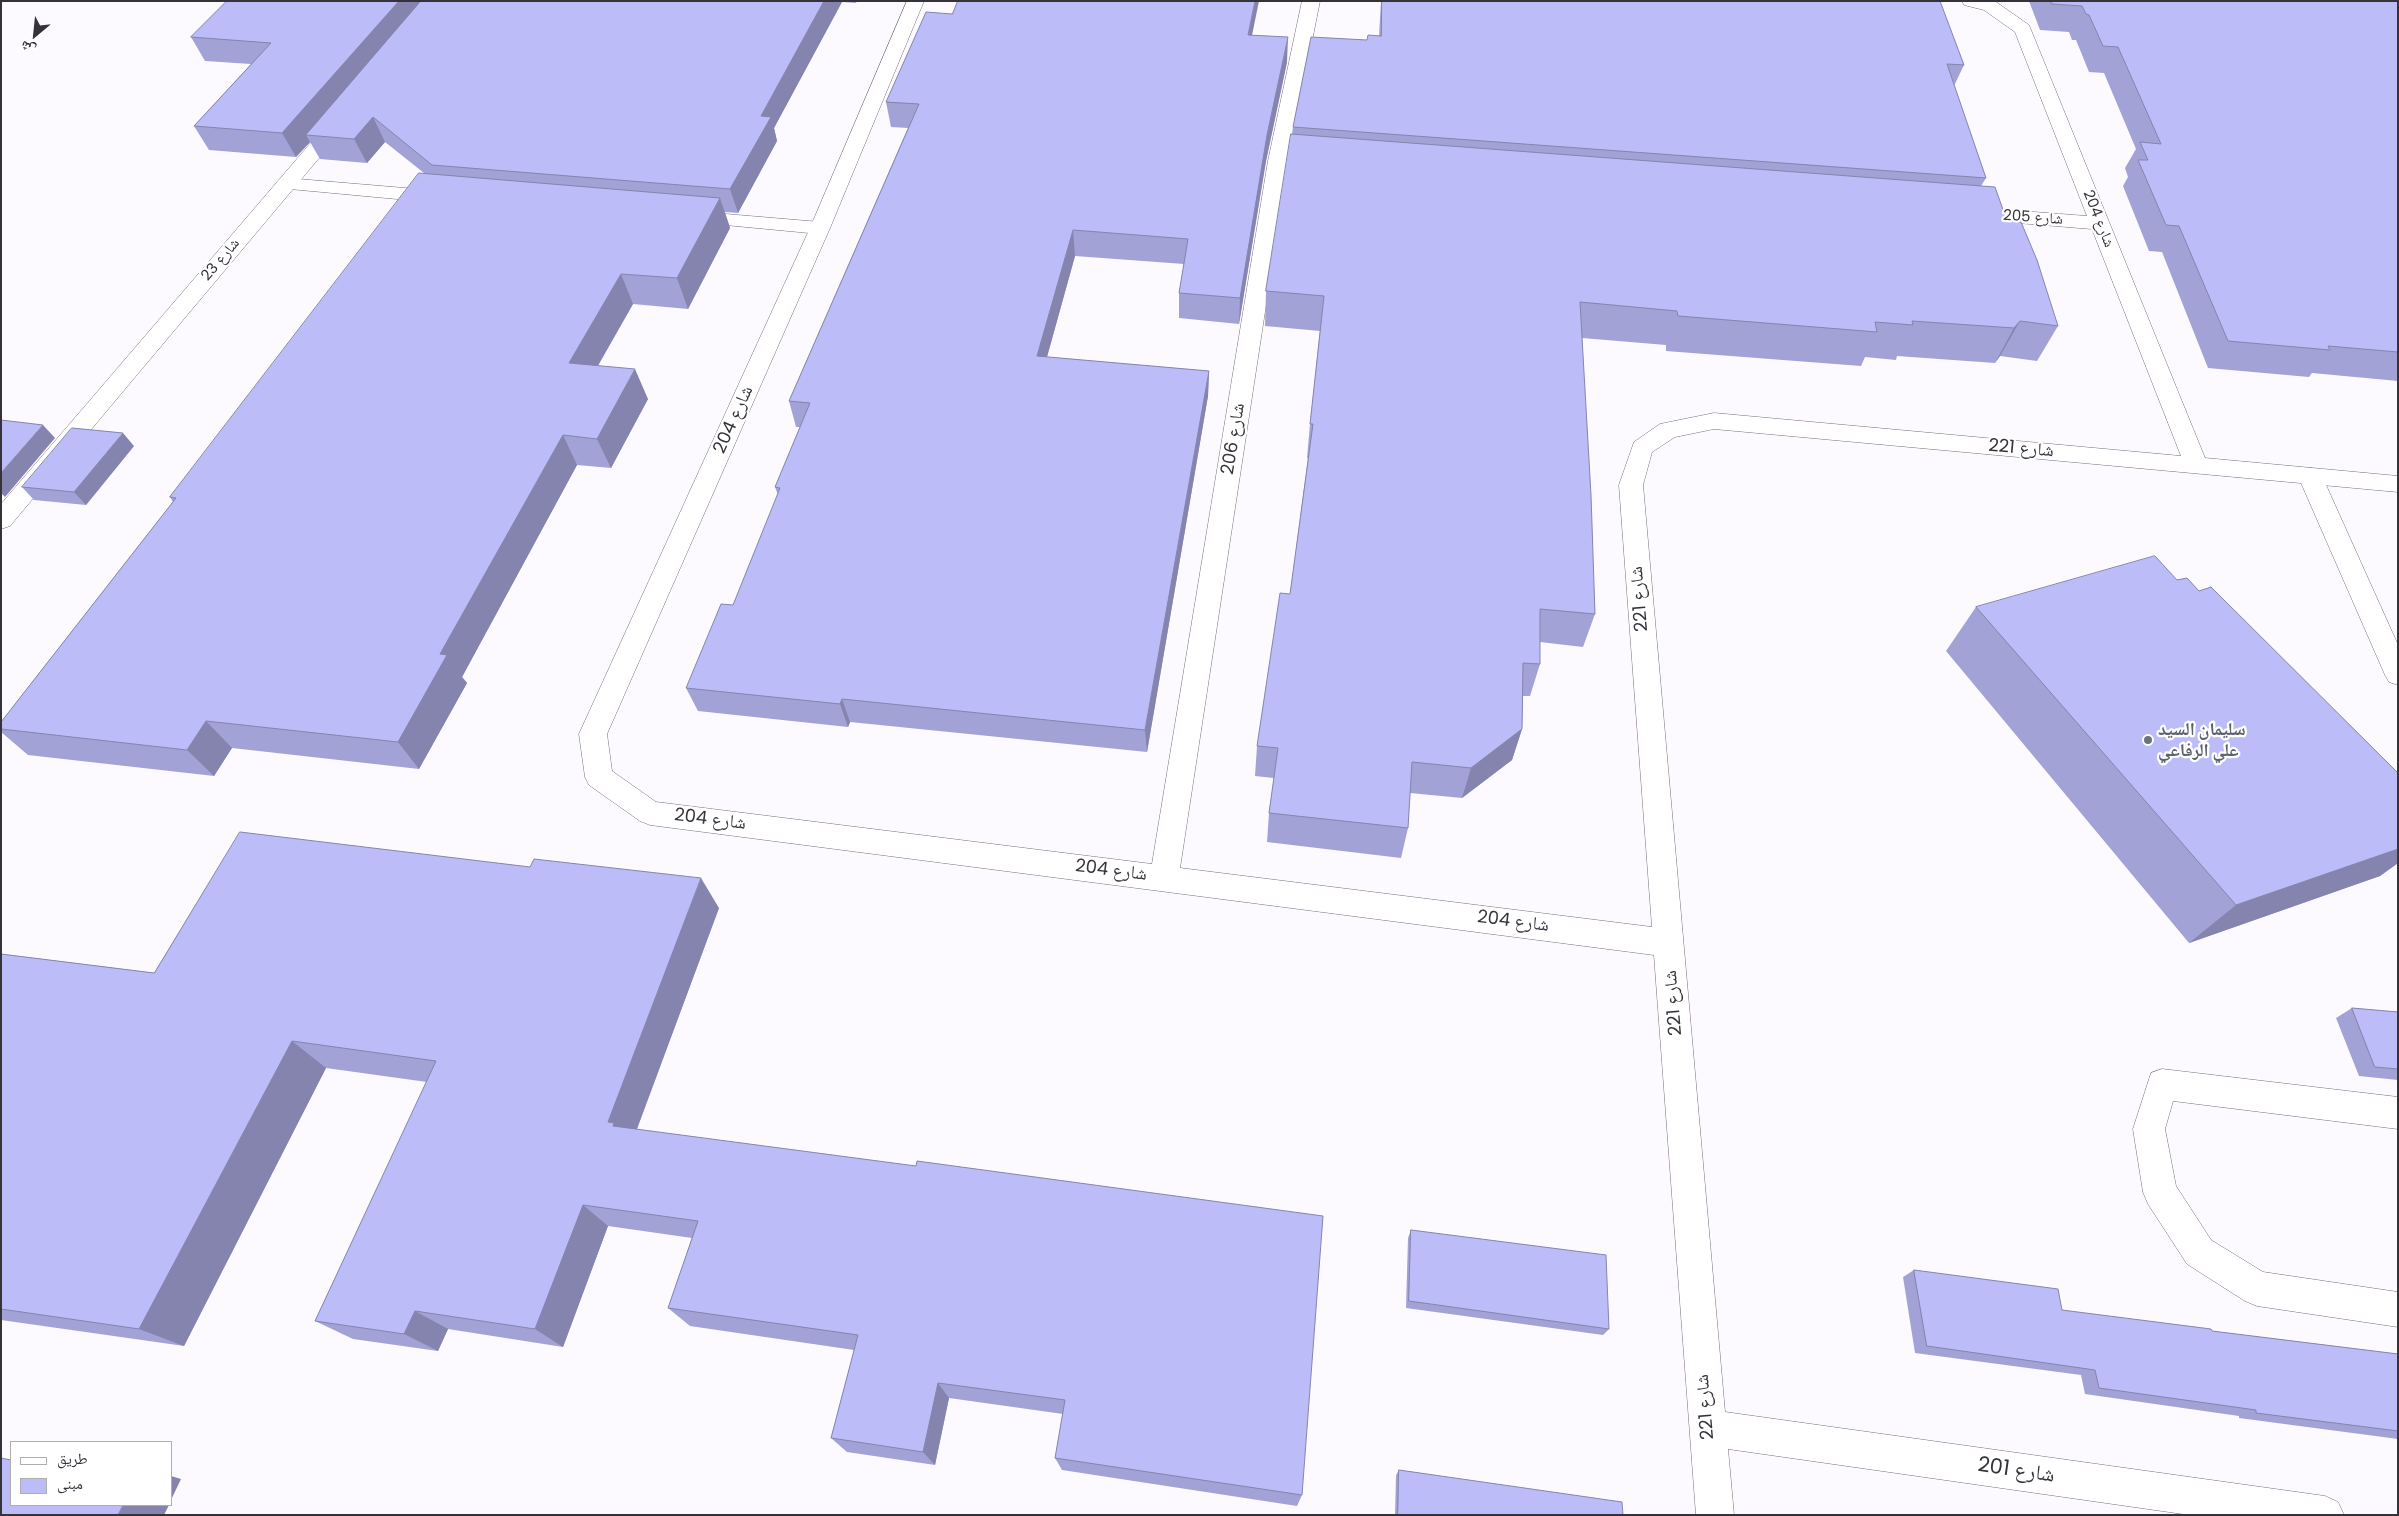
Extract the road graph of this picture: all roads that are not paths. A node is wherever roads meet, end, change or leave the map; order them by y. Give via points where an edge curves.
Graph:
1 (916, 1) edge
2 (1311, 1) edge
3 (1970, 1) edge
4 (355, 104) edge
5 (286, 184) junction
6 (454, 198) edge
7 (1950, 212) edge
8 (672, 216) edge
9 (2099, 223) junction
10 (820, 228) junction
11 (2196, 464) junction
12 (2310, 476) junction
13 (2398, 484) edge
14 (1, 520) edge
15 (2398, 675) edge
16 (1164, 878) junction
17 (1669, 942) junction
18 (2398, 1113) edge
19 (2398, 1310) edge
20 (1708, 1428) junction
21 (1714, 1515) edge
22 (2325, 1515) edge

1 - 10 street, شارع 204
2 - 16 street, شارع 206 via 1288,162
3 - 9 street, شارع 204 via 1990,6 2023,29
4 - 5 street, شارع 23
5 - 6 street
5 - 14 street, شارع 23
7 - 9 street, شارع 205
8 - 10 street
9 - 11 street, شارع 204
10 - 16 street, شارع 204 via 593,734 599,777 650,813
11 - 12 street, شارع 221
11 - 17 street, شارع 221 via 1714,421 1668,430 1642,448 1631,485
12 - 13 street, شارع 221
12 - 15 street
16 - 17 street, شارع 204
17 - 20 street, شارع 221
18 - 19 street via 2162,1084 2149,1129 2160,1192 2199,1252 2257,1289
20 - 21 street, شارع 221
20 - 22 street, شارع 201

